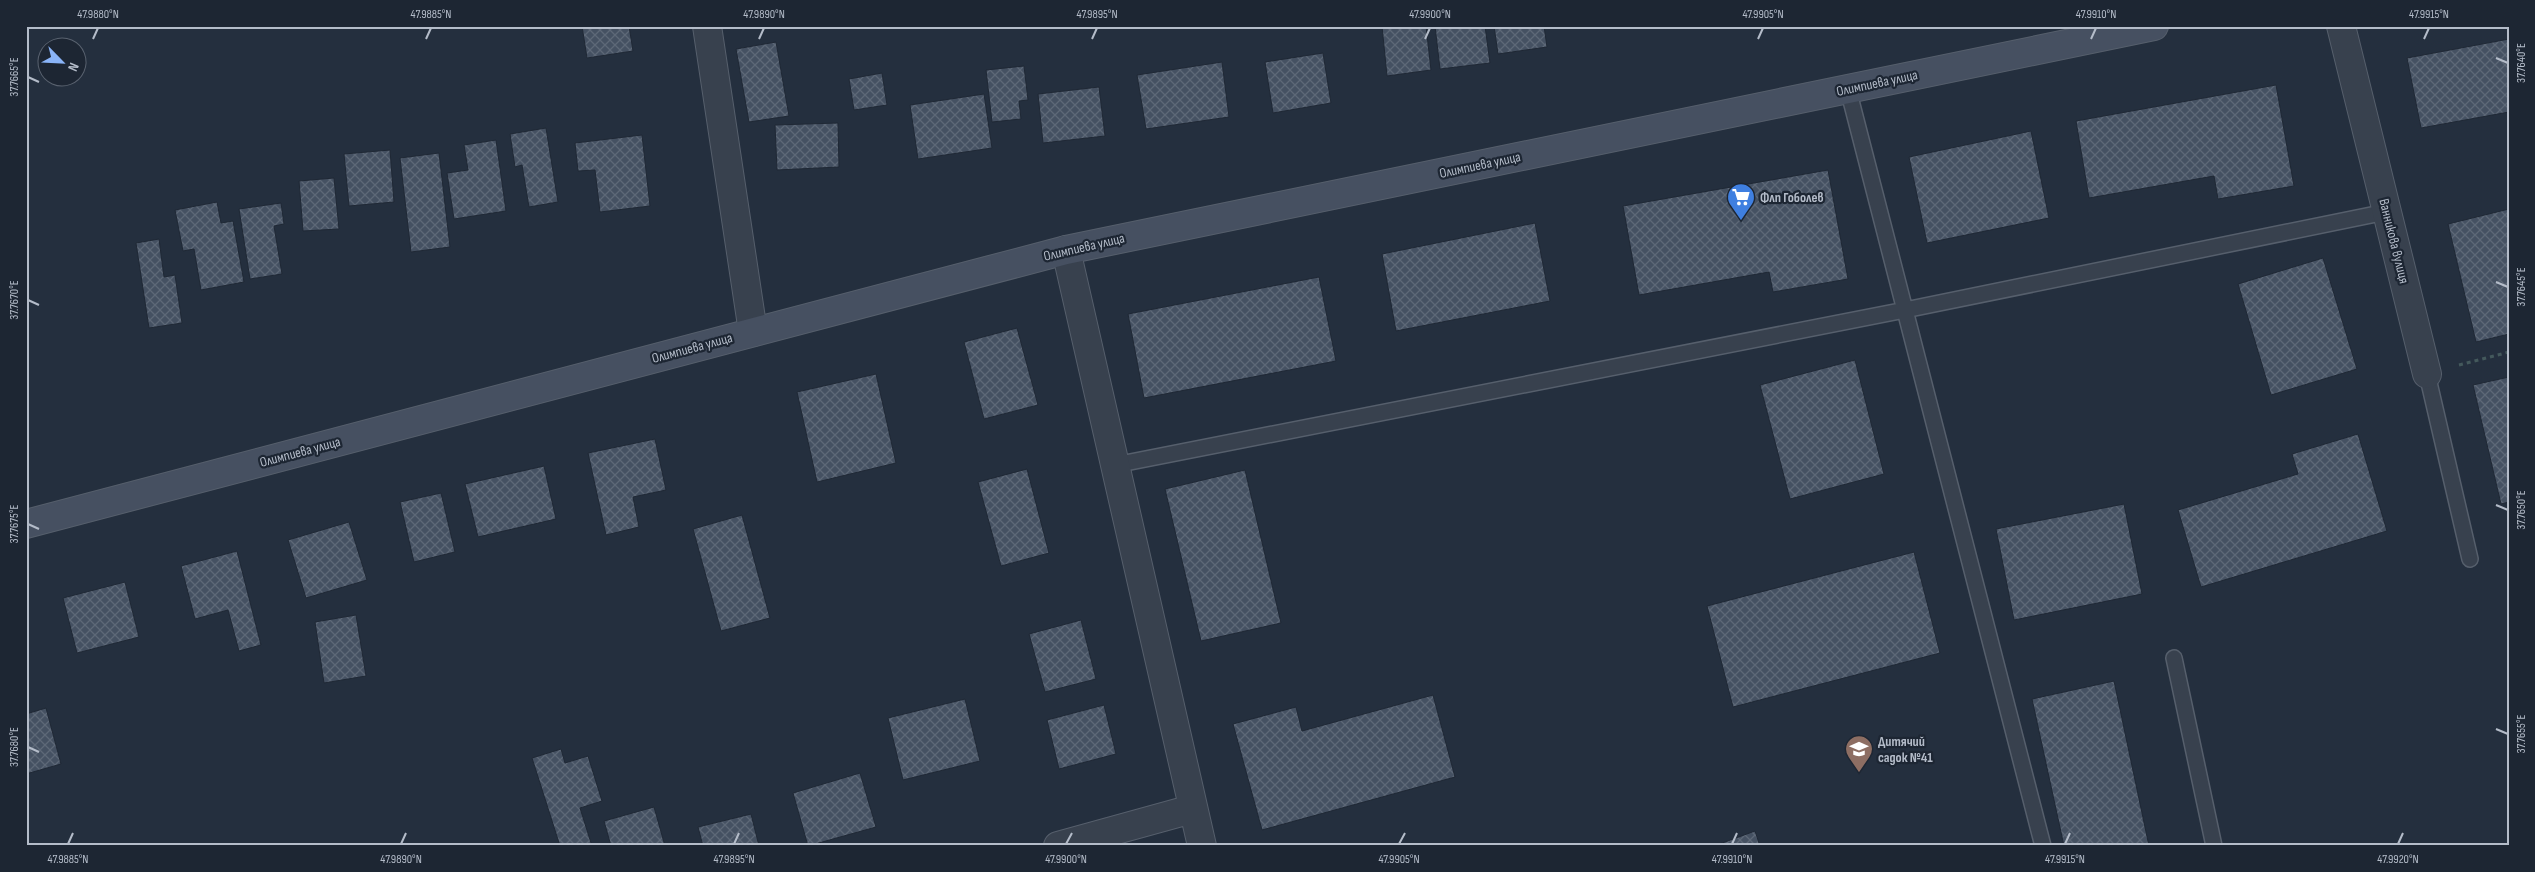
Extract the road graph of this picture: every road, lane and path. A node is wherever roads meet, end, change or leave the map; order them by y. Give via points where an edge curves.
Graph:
1 (707, 26) edge
2 (2154, 26) edge
3 (2341, 26) edge
4 (1848, 89) junction
5 (2386, 212) junction
6 (1066, 250) junction
7 (1905, 310) junction
8 (753, 332) junction
9 (2509, 352) edge
10 (2427, 374) junction
11 (1115, 465) junction
12 (26, 524) edge
13 (2470, 559) dead end
14 (2174, 658) dead end
15 (1192, 809) junction
16 (1058, 846) edge
17 (1202, 846) edge
18 (2043, 846) edge
19 (2214, 846) edge

1 - 8 street
2 - 4 main road, Олимпиева улица
3 - 5 street, Ванникова вулиця
4 - 6 main road, Олимпиева улица
4 - 7 lane
5 - 7 lane
5 - 10 street, Ванникова вулиця
6 - 8 main road, Олимпиева улица
6 - 11 street
7 - 11 lane
7 - 18 lane
8 - 12 main road, Олимпиева улица
9 - 10 path
10 - 13 lane
11 - 15 street
14 - 19 lane
15 - 16 street
15 - 17 street

